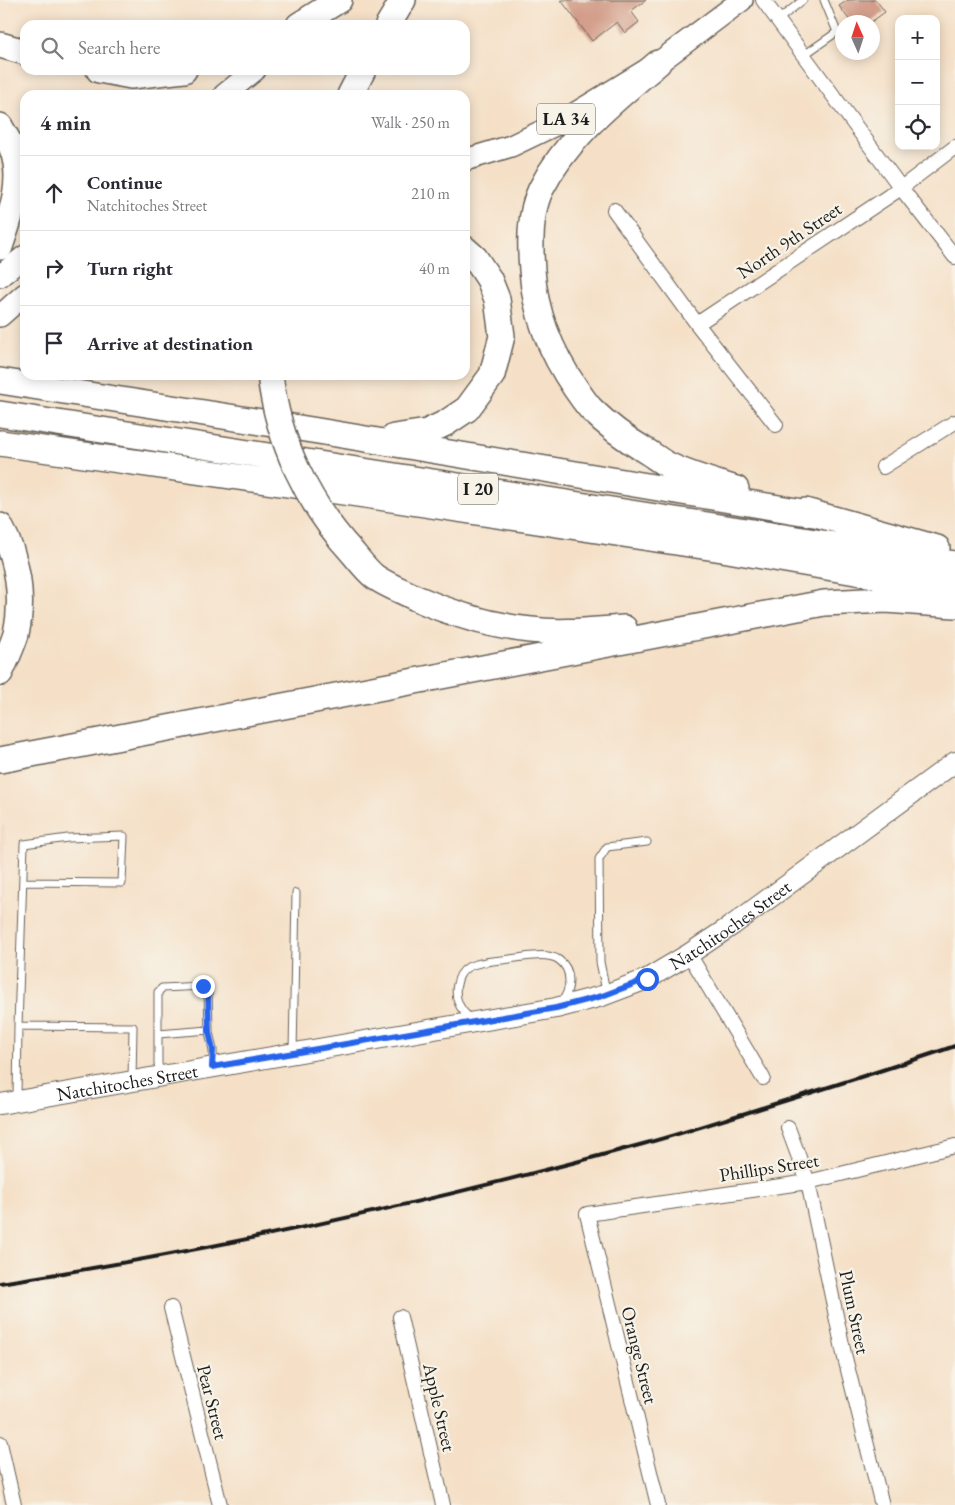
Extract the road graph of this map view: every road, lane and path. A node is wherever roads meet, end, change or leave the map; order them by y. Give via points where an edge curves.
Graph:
1 (341, 0) edge
2 (403, 0) edge
3 (742, 0) edge
4 (763, 0) edge
5 (803, 0) edge
6 (824, 0) edge
7 (308, 20) edge
8 (317, 20) edge
9 (391, 20) edge
10 (778, 20) junction
11 (0, 45) edge
12 (20, 51) edge
13 (804, 55) junction
14 (658, 63) junction
15 (126, 75) edge
16 (140, 75) edge
17 (249, 75) edge
18 (360, 75) edge
19 (230, 90) edge
20 (353, 90) edge
21 (0, 126) edge
22 (955, 147) edge
23 (470, 158) edge
24 (901, 188) junction
25 (614, 210) dead end
26 (0, 247) edge
27 (470, 254) edge
28 (955, 256) edge
29 (20, 260) edge
30 (0, 276) edge
31 (20, 298) edge
32 (0, 316) edge
33 (697, 324) junction
34 (271, 380) edge
35 (0, 381) edge
36 (0, 414) edge
37 (955, 422) edge
38 (776, 425) dead end
39 (318, 431) junction
40 (0, 443) edge
41 (883, 467) dead end
42 (820, 516) junction
43 (0, 526) edge
44 (955, 553) edge
45 (955, 564) edge
46 (955, 589) edge
47 (824, 603) junction
48 (955, 605) edge
49 (0, 673) edge
50 (0, 760) edge
51 (955, 762) edge
52 (647, 842) dead end
53 (23, 882) junction
54 (296, 893) dead end
55 (689, 954) junction
56 (613, 991) junction
57 (556, 1008) junction
58 (473, 1022) junction
59 (18, 1026) junction
60 (209, 1030) junction
61 (158, 1034) junction
62 (293, 1053) junction
63 (212, 1067) junction
64 (162, 1076) junction
65 (763, 1078) dead end
66 (132, 1081) junction
67 (9, 1102) edge
68 (788, 1128) dead end
69 (955, 1146) edge
70 (808, 1182) junction
71 (587, 1214) joint
72 (171, 1308) dead end
73 (400, 1317) dead end
74 (0, 1443) edge
75 (14, 1505) edge
76 (220, 1505) edge
77 (443, 1505) edge
78 (658, 1505) edge
79 (882, 1505) edge

1 - 7 highway
1 - 8 main road
2 - 9 highway
3 - 14 main road, LA 34
4 - 10 street
5 - 10 lane
6 - 13 lane via 837,32
10 - 13 street
11 - 12 highway
13 - 24 street
14 - 23 main road, LA 34 via 562,122 510,146
14 - 42 highway via 572,142 540,191 530,249 533,289 540,320 569,379 590,408 620,435 668,465
15 - 16 highway
17 - 19 main road
18 - 20 highway
21 - 26 highway via 13,151 17,183
22 - 24 street, North 9th Street
24 - 28 street
24 - 33 street, North 9th Street
25 - 33 street
27 - 39 highway via 489,279 498,299 502,336 492,375 467,409 427,432 399,437
29 - 30 main road
31 - 32 main road
33 - 38 street
34 - 47 highway, bridge via 273,402 285,442 323,516 375,577 445,610 531,630 577,632 651,626
35 - 39 highway
36 - 45 highway, I 20
37 - 41 street
39 - 42 highway
40 - 46 highway, I 20 via 644,537
42 - 44 highway
43 - 49 highway via 15,563 19,588 16,634
47 - 48 highway via 886,600
47 - 50 highway
51 - 55 street, Natchitoches Street
52 - 56 lane via 607,847 599,859 600,962 605,986
53 - 53 lane via 24,844 124,836 122,883
53 - 59 lane
54 - 62 lane
55 - 56 street, Natchitoches Street via 647,979
55 - 65 street
56 - 57 street, Natchitoches Street
57 - 58 street, Natchitoches Street
57 - 58 lane via 566,997 570,983 560,960 547,956 479,963 459,975 456,986 460,1007
58 - 62 street, Natchitoches Street
59 - 66 lane via 133,1027
59 - 67 lane
60 - 61 lane
60 - 61 lane via 208,988 162,988 158,992
60 - 63 lane
61 - 64 lane via 158,1064
62 - 63 street, Natchitoches Street
63 - 64 street, Natchitoches Street
64 - 66 street, Natchitoches Street
66 - 67 street, Natchitoches Street
68 - 70 street, Plum Street
69 - 70 street, Phillips Street
70 - 71 street, Phillips Street
70 - 79 street, Plum Street via 844,1354
71 - 78 street, Orange Street
72 - 76 street, Pear Street
73 - 77 street, Apple Street
74 - 75 street

